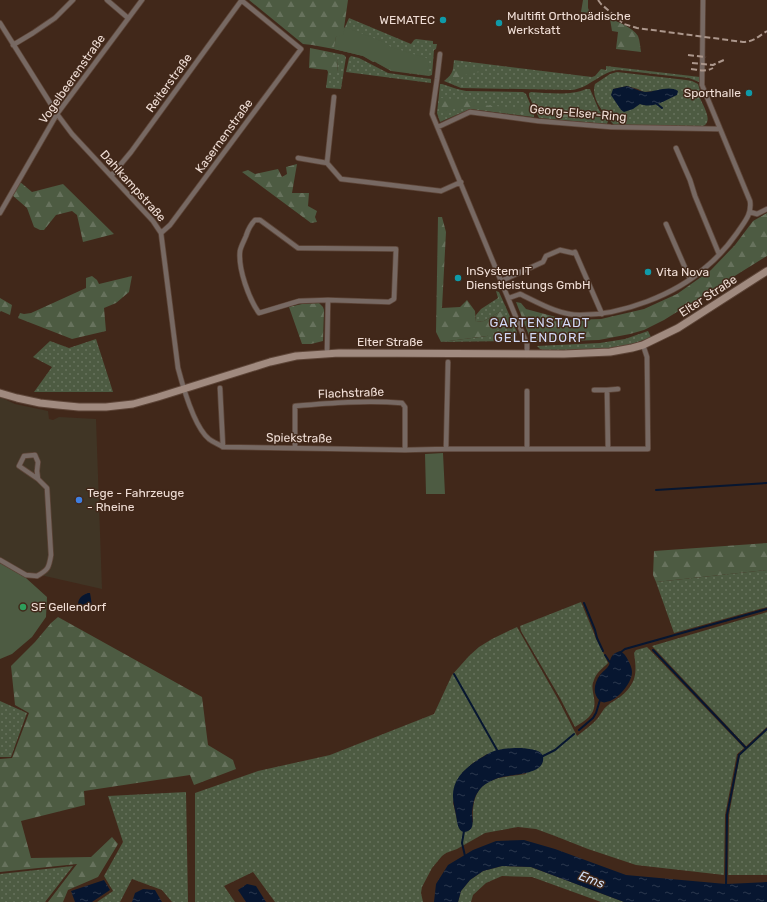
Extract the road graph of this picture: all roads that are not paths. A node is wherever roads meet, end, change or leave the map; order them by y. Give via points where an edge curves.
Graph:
1 (73, 0) edge
2 (107, 0) edge
3 (142, 0) edge
4 (241, 0) edge
5 (704, 0) edge
6 (128, 18) junction
7 (0, 23) edge
8 (13, 45) junction
9 (440, 54) dead end
10 (334, 97) dead end
11 (57, 114) junction
12 (438, 127) junction
13 (719, 129) junction
14 (676, 148) dead end
15 (298, 158) dead end
16 (327, 162) junction
17 (111, 176) junction
18 (461, 182) junction
19 (767, 209) edge
20 (750, 212) junction
21 (0, 213) edge
22 (666, 224) dead end
23 (161, 233) junction
24 (719, 254) junction
25 (767, 271) edge
26 (690, 279) junction
27 (501, 281) junction
28 (509, 298) junction
29 (328, 300) junction
30 (602, 314) junction
31 (643, 345) junction
32 (327, 354) junction
33 (527, 354) junction
34 (448, 362) dead end
35 (220, 388) dead end
36 (618, 388) dead end
37 (184, 389) junction
38 (594, 390) dead end
39 (607, 390) junction
40 (528, 391) dead end
41 (0, 393) edge
42 (223, 447) junction
43 (295, 448) junction
44 (446, 448) junction
45 (527, 449) junction
46 (608, 449) junction
47 (405, 450) junction
48 (38, 479) junction
49 (0, 560) edge

1 - 8 street via 55,18
2 - 6 street
3 - 6 street, Vogelbeerenstraße
4 - 17 street, Reiterstraße
4 - 23 street, Kasernenstraße via 301,49 170,225
5 - 13 street via 702,85
6 - 11 street, Vogelbeerenstraße
7 - 8 street, Dahlkampstraße
8 - 11 street, Dahlkampstraße
9 - 12 street via 432,114
10 - 16 street
11 - 17 street, Dahlkampstraße
11 - 21 street, Vogelbeerenstraße
12 - 13 street, Georg-Elser-Ring via 470,112 615,128
12 - 18 street
13 - 20 street via 750,201
14 - 24 street
15 - 16 street
16 - 18 street via 341,179 441,191
17 - 23 street, Dahlkampstraße
18 - 27 street
19 - 20 street via 757,214
20 - 24 street
22 - 26 street
23 - 37 street, Dahlkampstraße via 178,368
24 - 26 street via 706,268
25 - 31 main road, Elter Straße via 678,328
26 - 30 street via 645,302
27 - 28 street
27 - 30 street via 543,262 546,256 560,250 575,252
28 - 30 street via 520,294 562,312 578,315
28 - 33 street via 527,344
29 - 29 street via 389,302 394,299 396,249 298,248 260,220 254,220 240,250 243,277 259,313 299,301
29 - 32 street
31 - 33 main road, Elter Straße via 622,351 600,353
31 - 46 street, Spiekstraße via 647,357 648,449
32 - 33 main road, Elter Straße
32 - 37 main road, Elter Straße via 296,356 270,362
34 - 44 street
35 - 42 street
36 - 39 street
37 - 41 main road, Elter Straße via 133,404 106,407 58,406
37 - 42 street via 199,427 209,438
38 - 39 street
39 - 46 street
40 - 45 street
42 - 43 street, Spiekstraße
43 - 47 street, Spiekstraße
43 - 47 street, Flachstraße via 295,406 382,401 402,403 405,407
44 - 45 street, Spiekstraße
44 - 47 street, Spiekstraße
45 - 46 street, Spiekstraße
48 - 48 street via 19,466 24,456 35,454 38,462
48 - 49 street via 47,488 50,565 45,572 37,576 26,575

